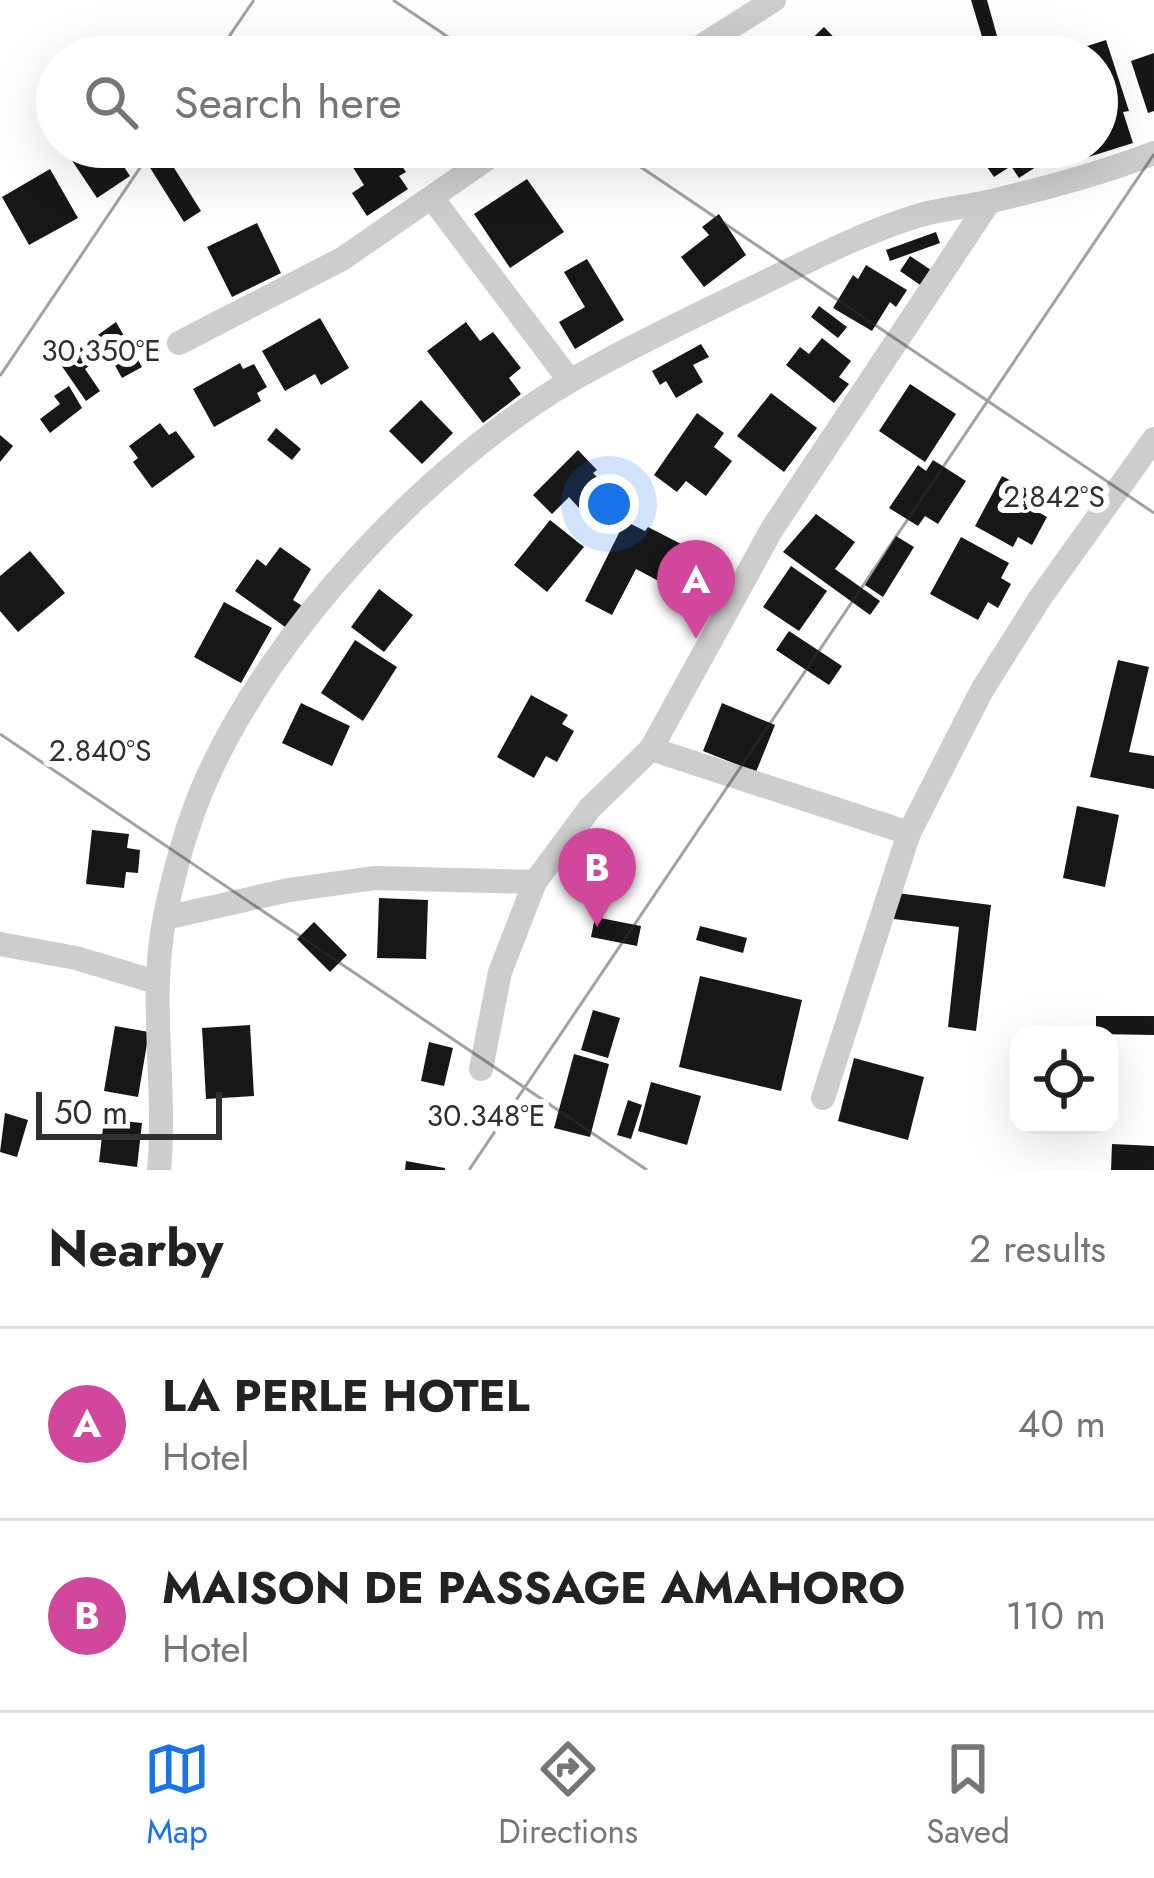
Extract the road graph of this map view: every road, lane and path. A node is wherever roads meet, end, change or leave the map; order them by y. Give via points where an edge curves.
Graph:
1 (774, 0) edge
2 (717, 36) edge
3 (1154, 153) edge
4 (1118, 164) edge
5 (474, 168) edge
6 (1103, 168) edge
7 (431, 198) junction
8 (989, 202) junction
9 (179, 343) dead end
10 (570, 381) junction
11 (1154, 440) edge
12 (651, 749) junction
13 (909, 833) junction
14 (536, 882) junction
15 (165, 918) junction
16 (0, 944) edge
17 (156, 982) junction
18 (481, 1070) dead end
19 (824, 1098) dead end
20 (159, 1170) edge

1 - 2 street
3 - 4 street
5 - 7 street
6 - 8 street
7 - 9 street via 342,259
7 - 10 street
8 - 10 street via 859,237
8 - 12 street via 772,529
10 - 15 street via 496,431 334,582 244,709 204,783
11 - 13 street via 982,690
12 - 13 street
12 - 14 street via 590,808
13 - 19 street
14 - 15 street via 375,878
14 - 18 street via 500,972
15 - 17 street
16 - 17 street
17 - 20 street

